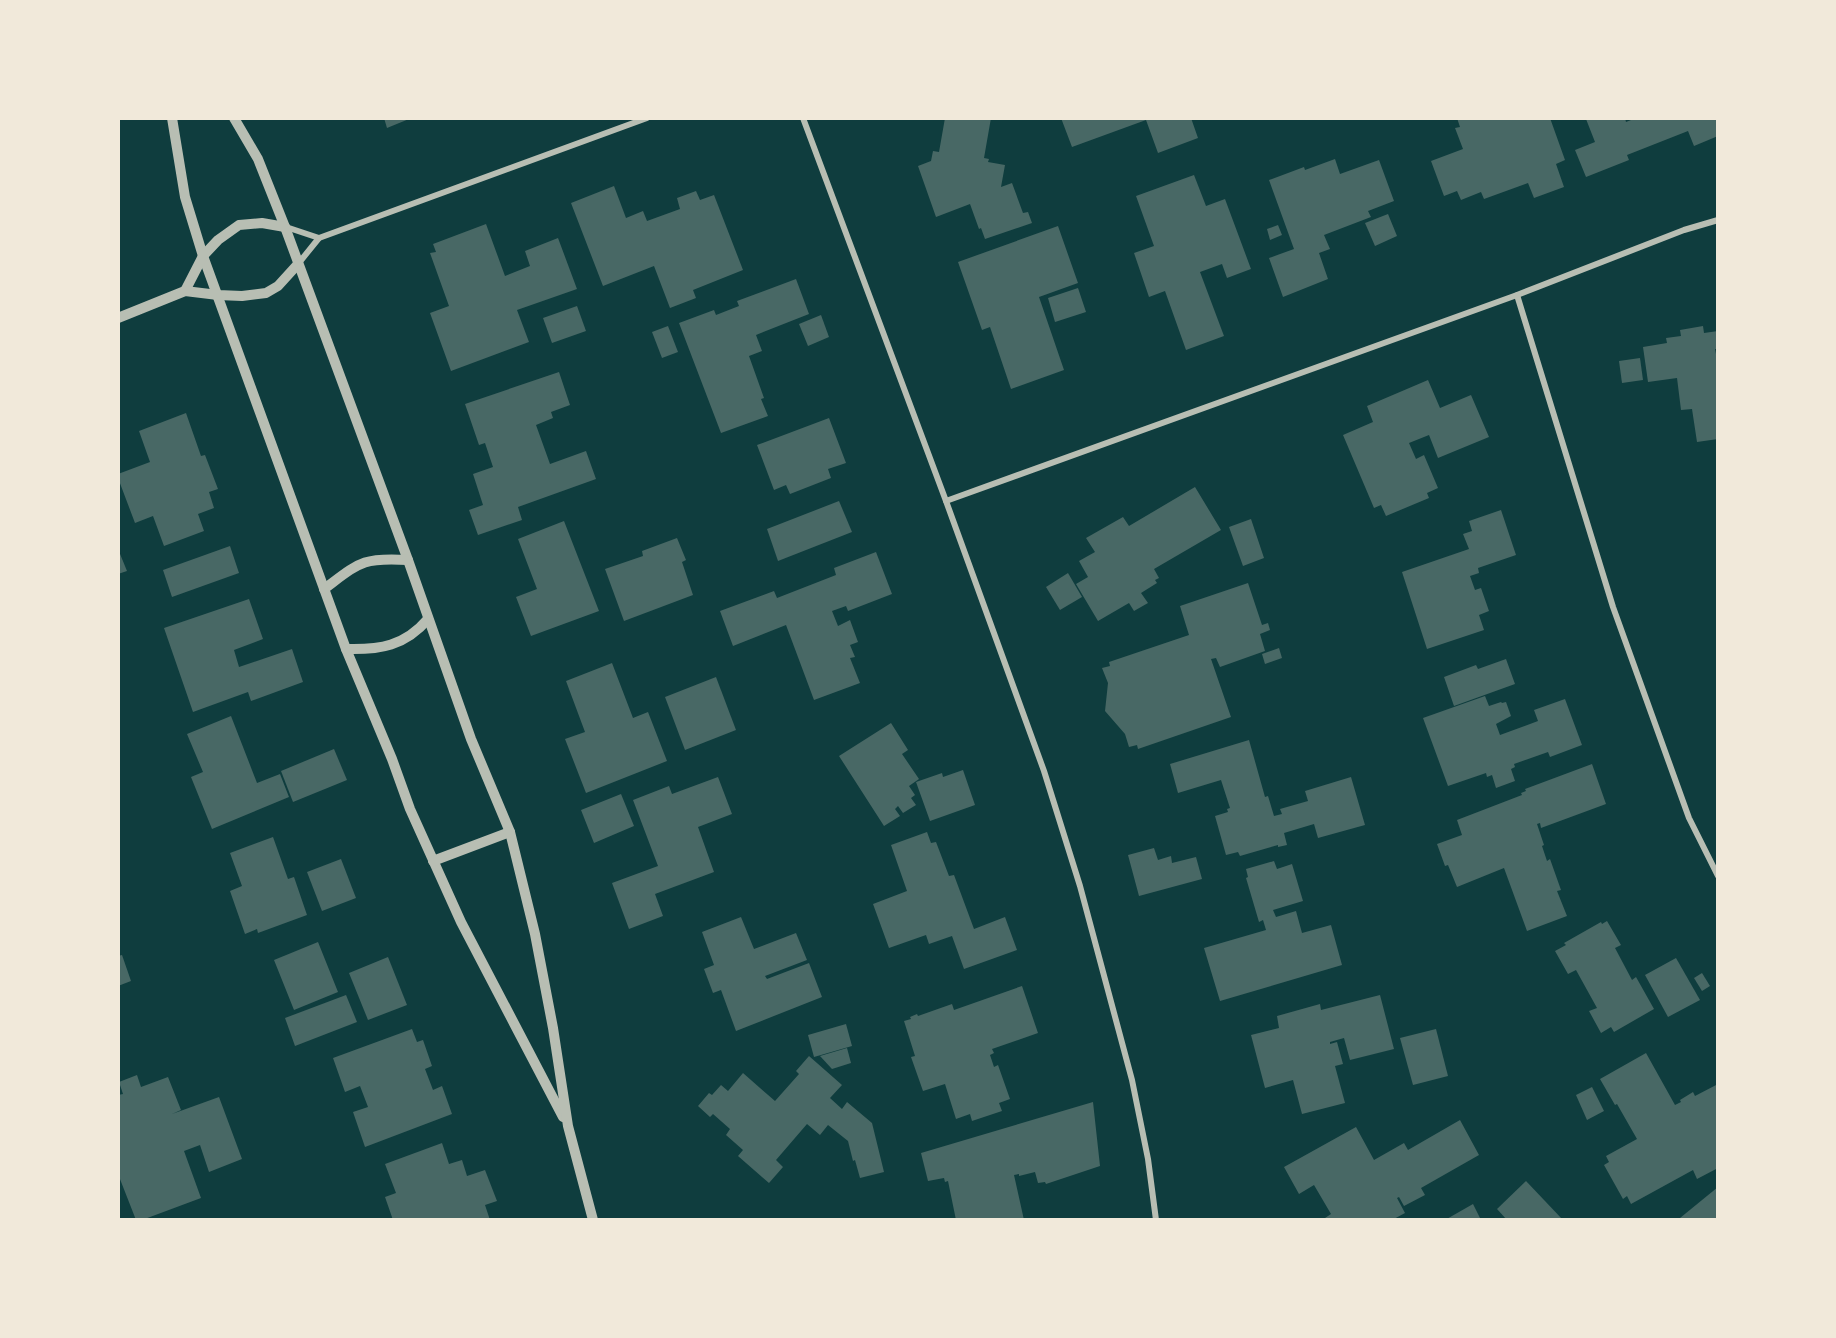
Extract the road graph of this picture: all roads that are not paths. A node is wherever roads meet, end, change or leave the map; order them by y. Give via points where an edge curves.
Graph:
1 (172, 118) edge
2 (234, 118) edge
3 (647, 118) edge
4 (802, 118) edge
5 (1718, 219) edge
6 (285, 227) junction
7 (319, 238) junction
8 (203, 256) junction
9 (298, 264) junction
10 (185, 291) junction
11 (218, 295) junction
12 (1517, 295) junction
13 (118, 318) edge
14 (946, 501) junction
15 (408, 560) junction
16 (324, 589) junction
17 (428, 619) junction
18 (346, 649) junction
19 (510, 832) junction
20 (433, 861) junction
21 (1718, 876) edge
22 (568, 1126) junction
23 (593, 1220) edge
24 (1156, 1220) edge

1 - 8 street via 185,197
2 - 6 street via 258,159
3 - 7 street
4 - 14 street
5 - 12 street
6 - 7 street
6 - 8 street via 239,225
6 - 9 street
7 - 9 street
8 - 10 street
8 - 11 street
9 - 11 street via 266,293
9 - 15 street
10 - 11 street
10 - 13 street
11 - 16 street
12 - 14 street
12 - 21 street via 1613,607 1689,818
14 - 24 street via 1044,771 1080,886 1132,1080
15 - 16 street via 367,561
15 - 17 street
16 - 18 street
17 - 18 street via 419,630 390,646
17 - 19 street
18 - 20 street
19 - 20 street
19 - 22 street via 535,934
20 - 22 street
22 - 23 street

